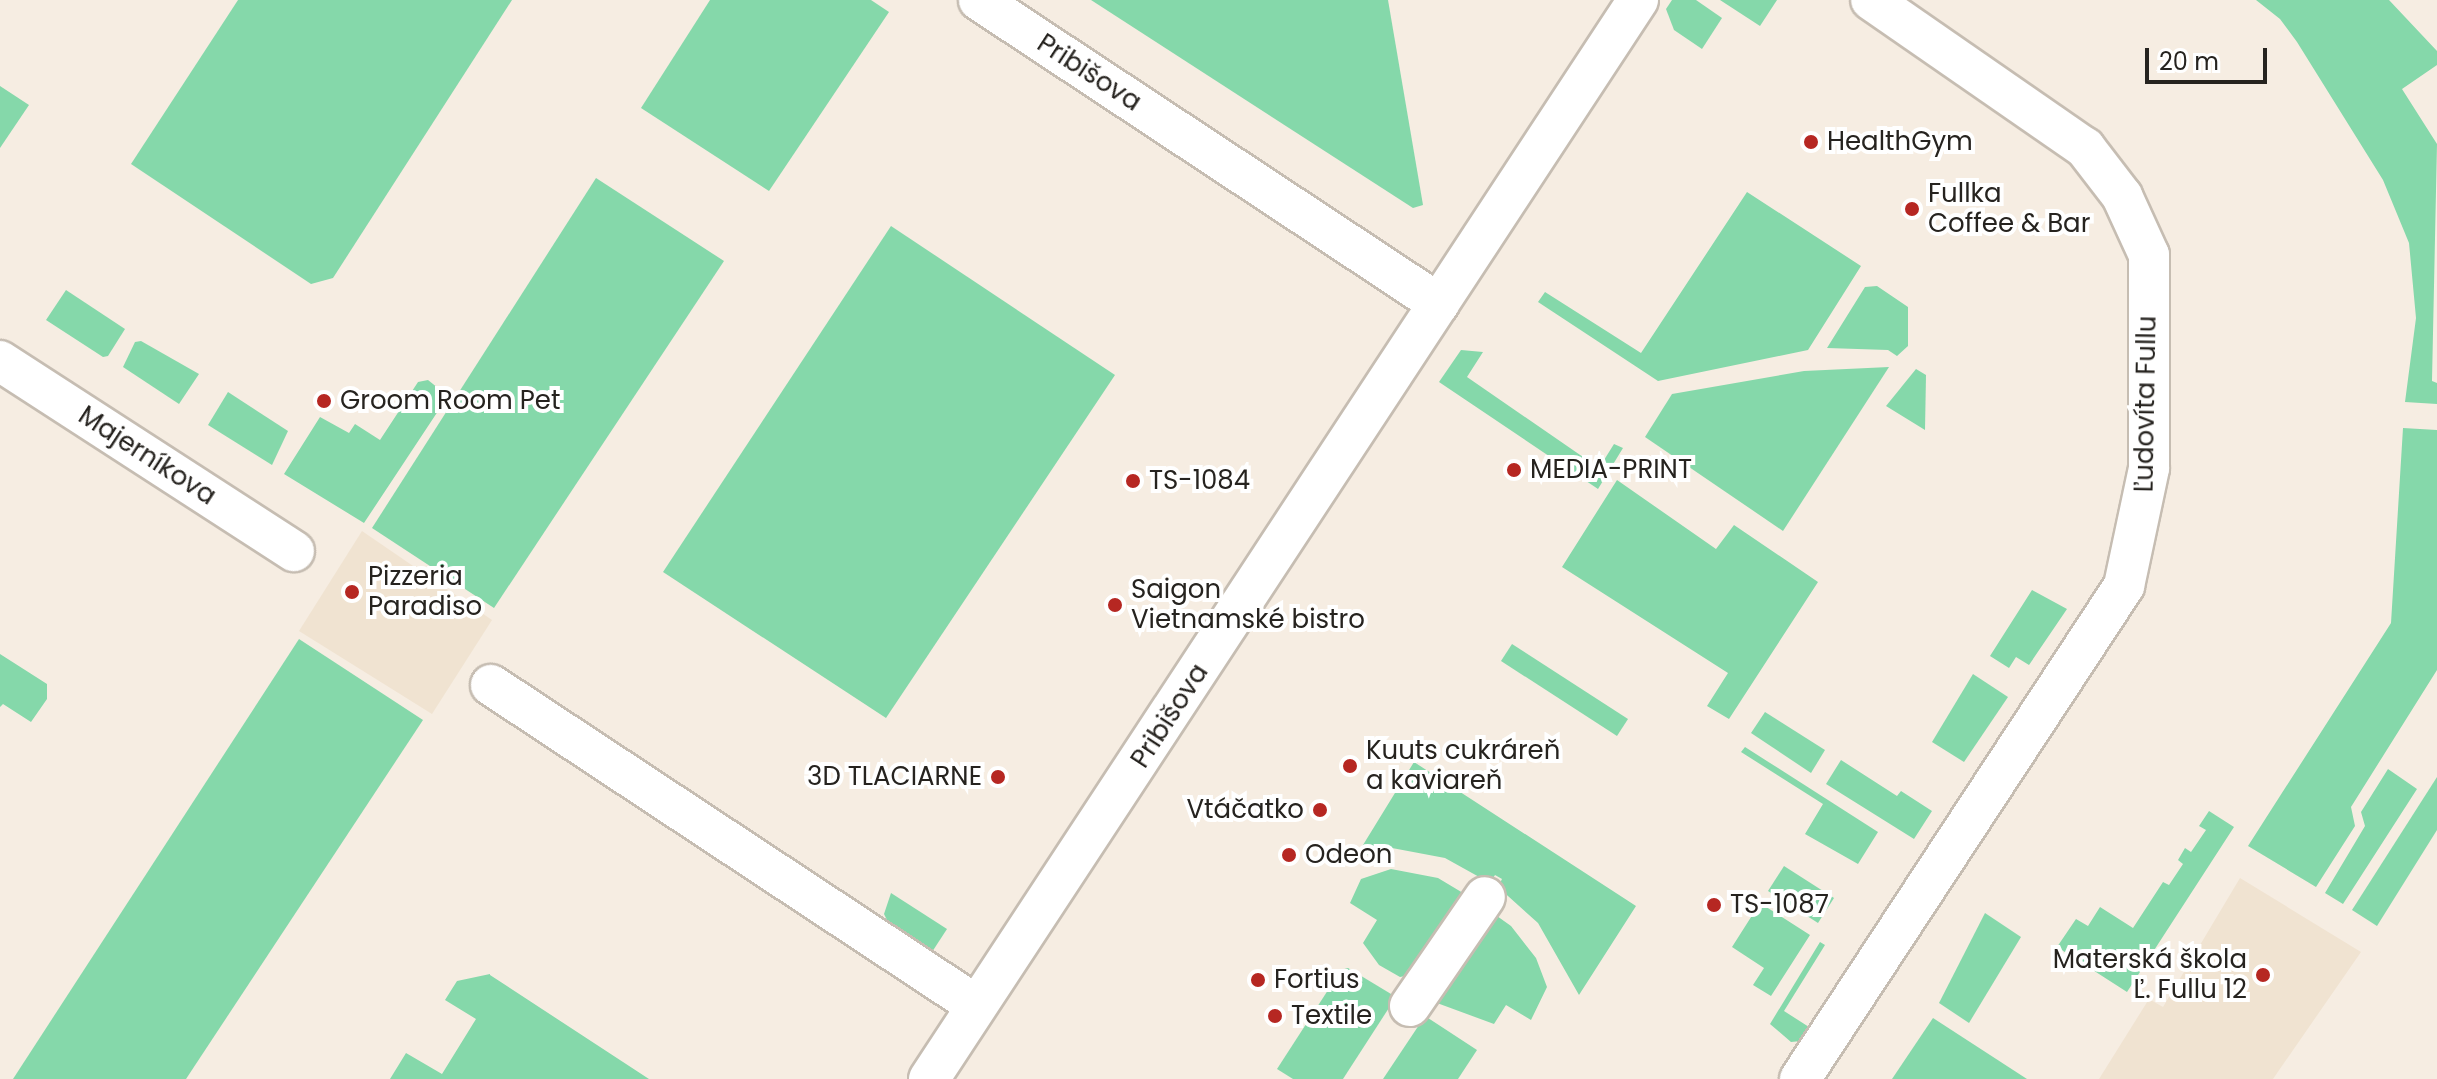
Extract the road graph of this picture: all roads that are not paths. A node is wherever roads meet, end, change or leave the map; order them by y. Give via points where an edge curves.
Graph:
1 (979, 0) edge
2 (1638, 0) edge
3 (1871, 0) edge
4 (1439, 304) junction
5 (0, 361) edge
6 (294, 551) dead end
7 (491, 685) dead end
8 (1485, 897) dead end
9 (977, 1006) junction
10 (1410, 1006) dead end
11 (929, 1079) edge
12 (1800, 1079) edge

1 - 4 street, Pribišova
2 - 4 street, Pribišova
3 - 12 street, Ľudovíta Fullu via 2085,148 2122,196 2149,255 2149,468 2124,586
4 - 9 street, Pribišova
5 - 6 street, Majerníkova
7 - 9 street
8 - 10 street
9 - 11 street, Pribišova

